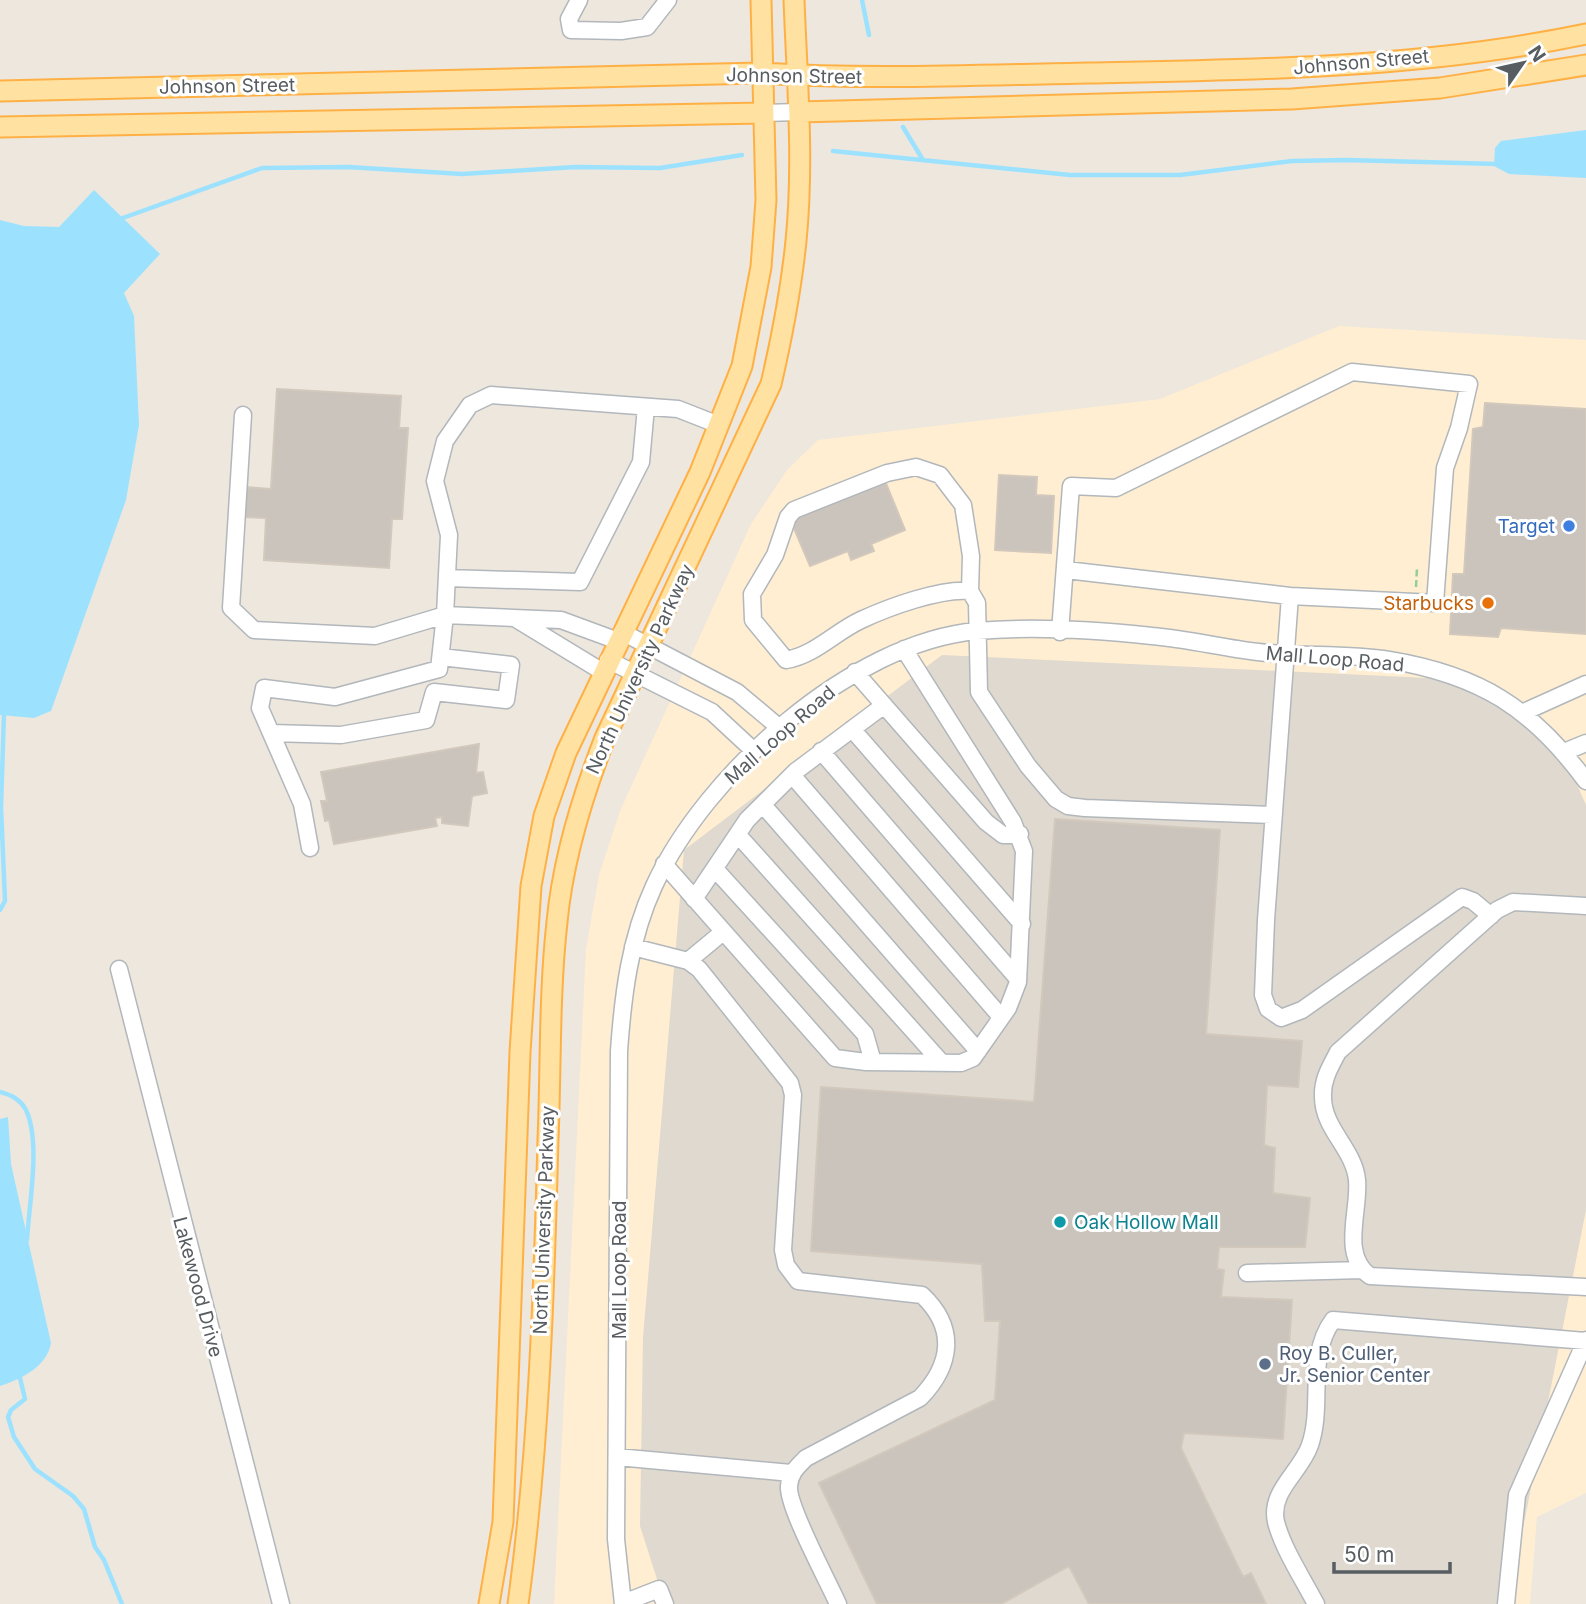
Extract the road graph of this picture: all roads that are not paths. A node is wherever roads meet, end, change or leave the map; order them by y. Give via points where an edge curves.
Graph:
1 (579, 0) edge
2 (668, 0) edge
3 (761, 0) edge
4 (794, 0) edge
5 (1586, 34) edge
6 (1586, 65) edge
7 (760, 73) junction
8 (797, 75) junction
9 (0, 91) edge
10 (799, 112) junction
11 (763, 113) junction
12 (0, 127) edge
13 (646, 407) junction
14 (243, 415) dead end
15 (719, 425) junction
16 (1066, 570) junction
17 (447, 578) junction
18 (970, 591) junction
19 (1290, 596) junction
20 (445, 615) junction
21 (514, 618) junction
22 (975, 631) junction
23 (1060, 632) junction
24 (620, 636) junction
25 (649, 646) junction
26 (904, 649) junction
27 (1286, 654) junction
28 (440, 663) junction
29 (606, 666) junction
30 (855, 672) junction
31 (635, 674) junction
32 (1586, 684) edge
33 (434, 692) junction
34 (883, 706) junction
35 (1524, 712) junction
36 (780, 729) junction
37 (852, 729) junction
38 (271, 733) junction
39 (1586, 743) edge
40 (754, 751) junction
41 (821, 751) junction
42 (1564, 752) junction
43 (792, 775) junction
44 (1586, 780) edge
45 (763, 805) junction
46 (1274, 815) junction
47 (1020, 834) junction
48 (738, 835) junction
49 (310, 848) dead end
50 (664, 864) junction
51 (715, 869) junction
52 (694, 899) junction
53 (1586, 906) edge
54 (1490, 915) junction
55 (1022, 924) junction
56 (723, 932) junction
57 (633, 947) junction
58 (688, 961) junction
59 (119, 969) dead end
60 (1018, 979) junction
61 (1001, 1017) junction
62 (978, 1051) junction
63 (873, 1062) junction
64 (942, 1063) junction
65 (1362, 1270) junction
66 (1247, 1273) dead end
67 (1586, 1287) edge
68 (1586, 1340) edge
69 (617, 1457) junction
70 (791, 1473) junction
71 (281, 1604) edge
72 (489, 1604) edge
73 (518, 1604) edge
74 (623, 1604) edge
75 (665, 1604) edge
76 (838, 1604) edge
77 (1316, 1604) edge
78 (1506, 1604) edge

1 - 2 street via 569,19 571,30 647,27
3 - 7 main road, North University Parkway
4 - 8 main road, North University Parkway
5 - 8 main road, Johnson Street via 1464,53 1295,68 837,78
6 - 10 main road, Johnson Street via 1440,88 1292,99
7 - 8 main road, Johnson Street
7 - 9 main road, Johnson Street
7 - 11 main road, North University Parkway
8 - 10 main road, North University Parkway
10 - 11 street, Johnson Street
10 - 25 main road, North University Parkway via 796,240 771,384
11 - 12 main road, Johnson Street
11 - 15 main road, North University Parkway via 761,267 742,366
13 - 15 street via 678,409
13 - 17 street via 641,462 580,582
13 - 17 street via 491,396 470,405 445,441 435,481 449,535
14 - 20 street via 231,608 254,630 375,636
15 - 24 main road, North University Parkway
16 - 19 street
16 - 19 street via 1071,486 1116,488 1352,372 1469,384 1445,468 1435,603
16 - 23 street
17 - 20 street
18 - 18 street via 952,589 861,620 800,658 786,660 753,620 751,594 775,555 783,527 794,510 887,473 916,467 940,475 962,505 971,556
18 - 22 street via 977,603
19 - 27 street
20 - 21 street
20 - 28 street
21 - 24 street via 561,620
21 - 29 street
22 - 23 street, Mall Loop Road
22 - 26 street, Mall Loop Road
22 - 46 street via 979,692 1056,799 1085,808
23 - 27 street, Mall Loop Road via 1152,636
24 - 25 street
24 - 29 main road, North University Parkway
25 - 31 main road, North University Parkway
25 - 36 street via 737,692
26 - 30 street, Mall Loop Road
26 - 47 street
27 - 35 street, Mall Loop Road via 1389,660 1469,680
27 - 46 street
28 - 33 street
28 - 33 street via 511,665 506,700
28 - 38 street via 335,697 264,688 260,708
29 - 31 street
29 - 72 main road, North University Parkway via 566,753 544,816 531,886 520,1052 503,1522
30 - 34 street
30 - 36 street, Mall Loop Road
31 - 40 street via 712,712
31 - 73 main road, North University Parkway via 582,796 557,921 537,1430
32 - 35 street
33 - 38 street via 426,720 341,735
34 - 37 street
34 - 47 street via 986,822 1003,835
35 - 42 street, Mall Loop Road
36 - 40 street, Mall Loop Road
37 - 41 street
37 - 55 street
38 - 49 street via 302,804
39 - 42 street
40 - 50 street, Mall Loop Road via 702,808
41 - 43 street
41 - 60 street
42 - 44 street, Mall Loop Road
43 - 45 street
43 - 61 street
45 - 48 street
45 - 62 street
46 - 54 street via 1264,995 1268,1009 1281,1018 1302,1010 1462,897
47 - 55 street
48 - 51 street
48 - 64 street
50 - 52 street
50 - 57 street, Mall Loop Road
51 - 52 street
51 - 63 street via 865,1034
52 - 56 street
53 - 54 street via 1513,902
54 - 65 street via 1338,1052 1326,1074 1325,1112 1357,1178 1354,1256
55 - 60 street
56 - 58 street
56 - 63 street via 835,1058
57 - 58 street
57 - 69 street, Mall Loop Road via 622,1000 619,1051
58 - 70 street via 719,992 790,1083 783,1250 790,1272 797,1281 922,1295 937,1309 943,1325 945,1364 919,1398 806,1458
59 - 71 street, Lakewood Drive
60 - 61 street
61 - 62 street
62 - 64 street via 961,1063
63 - 64 street
65 - 66 street
65 - 67 street via 1370,1276
68 - 77 street via 1333,1320 1322,1336 1317,1359 1311,1443 1276,1505 1276,1521
68 - 78 street via 1517,1495
69 - 70 street
69 - 74 street, Mall Loop Road via 616,1539
70 - 76 street via 788,1489 795,1510
74 - 75 street via 659,1589

